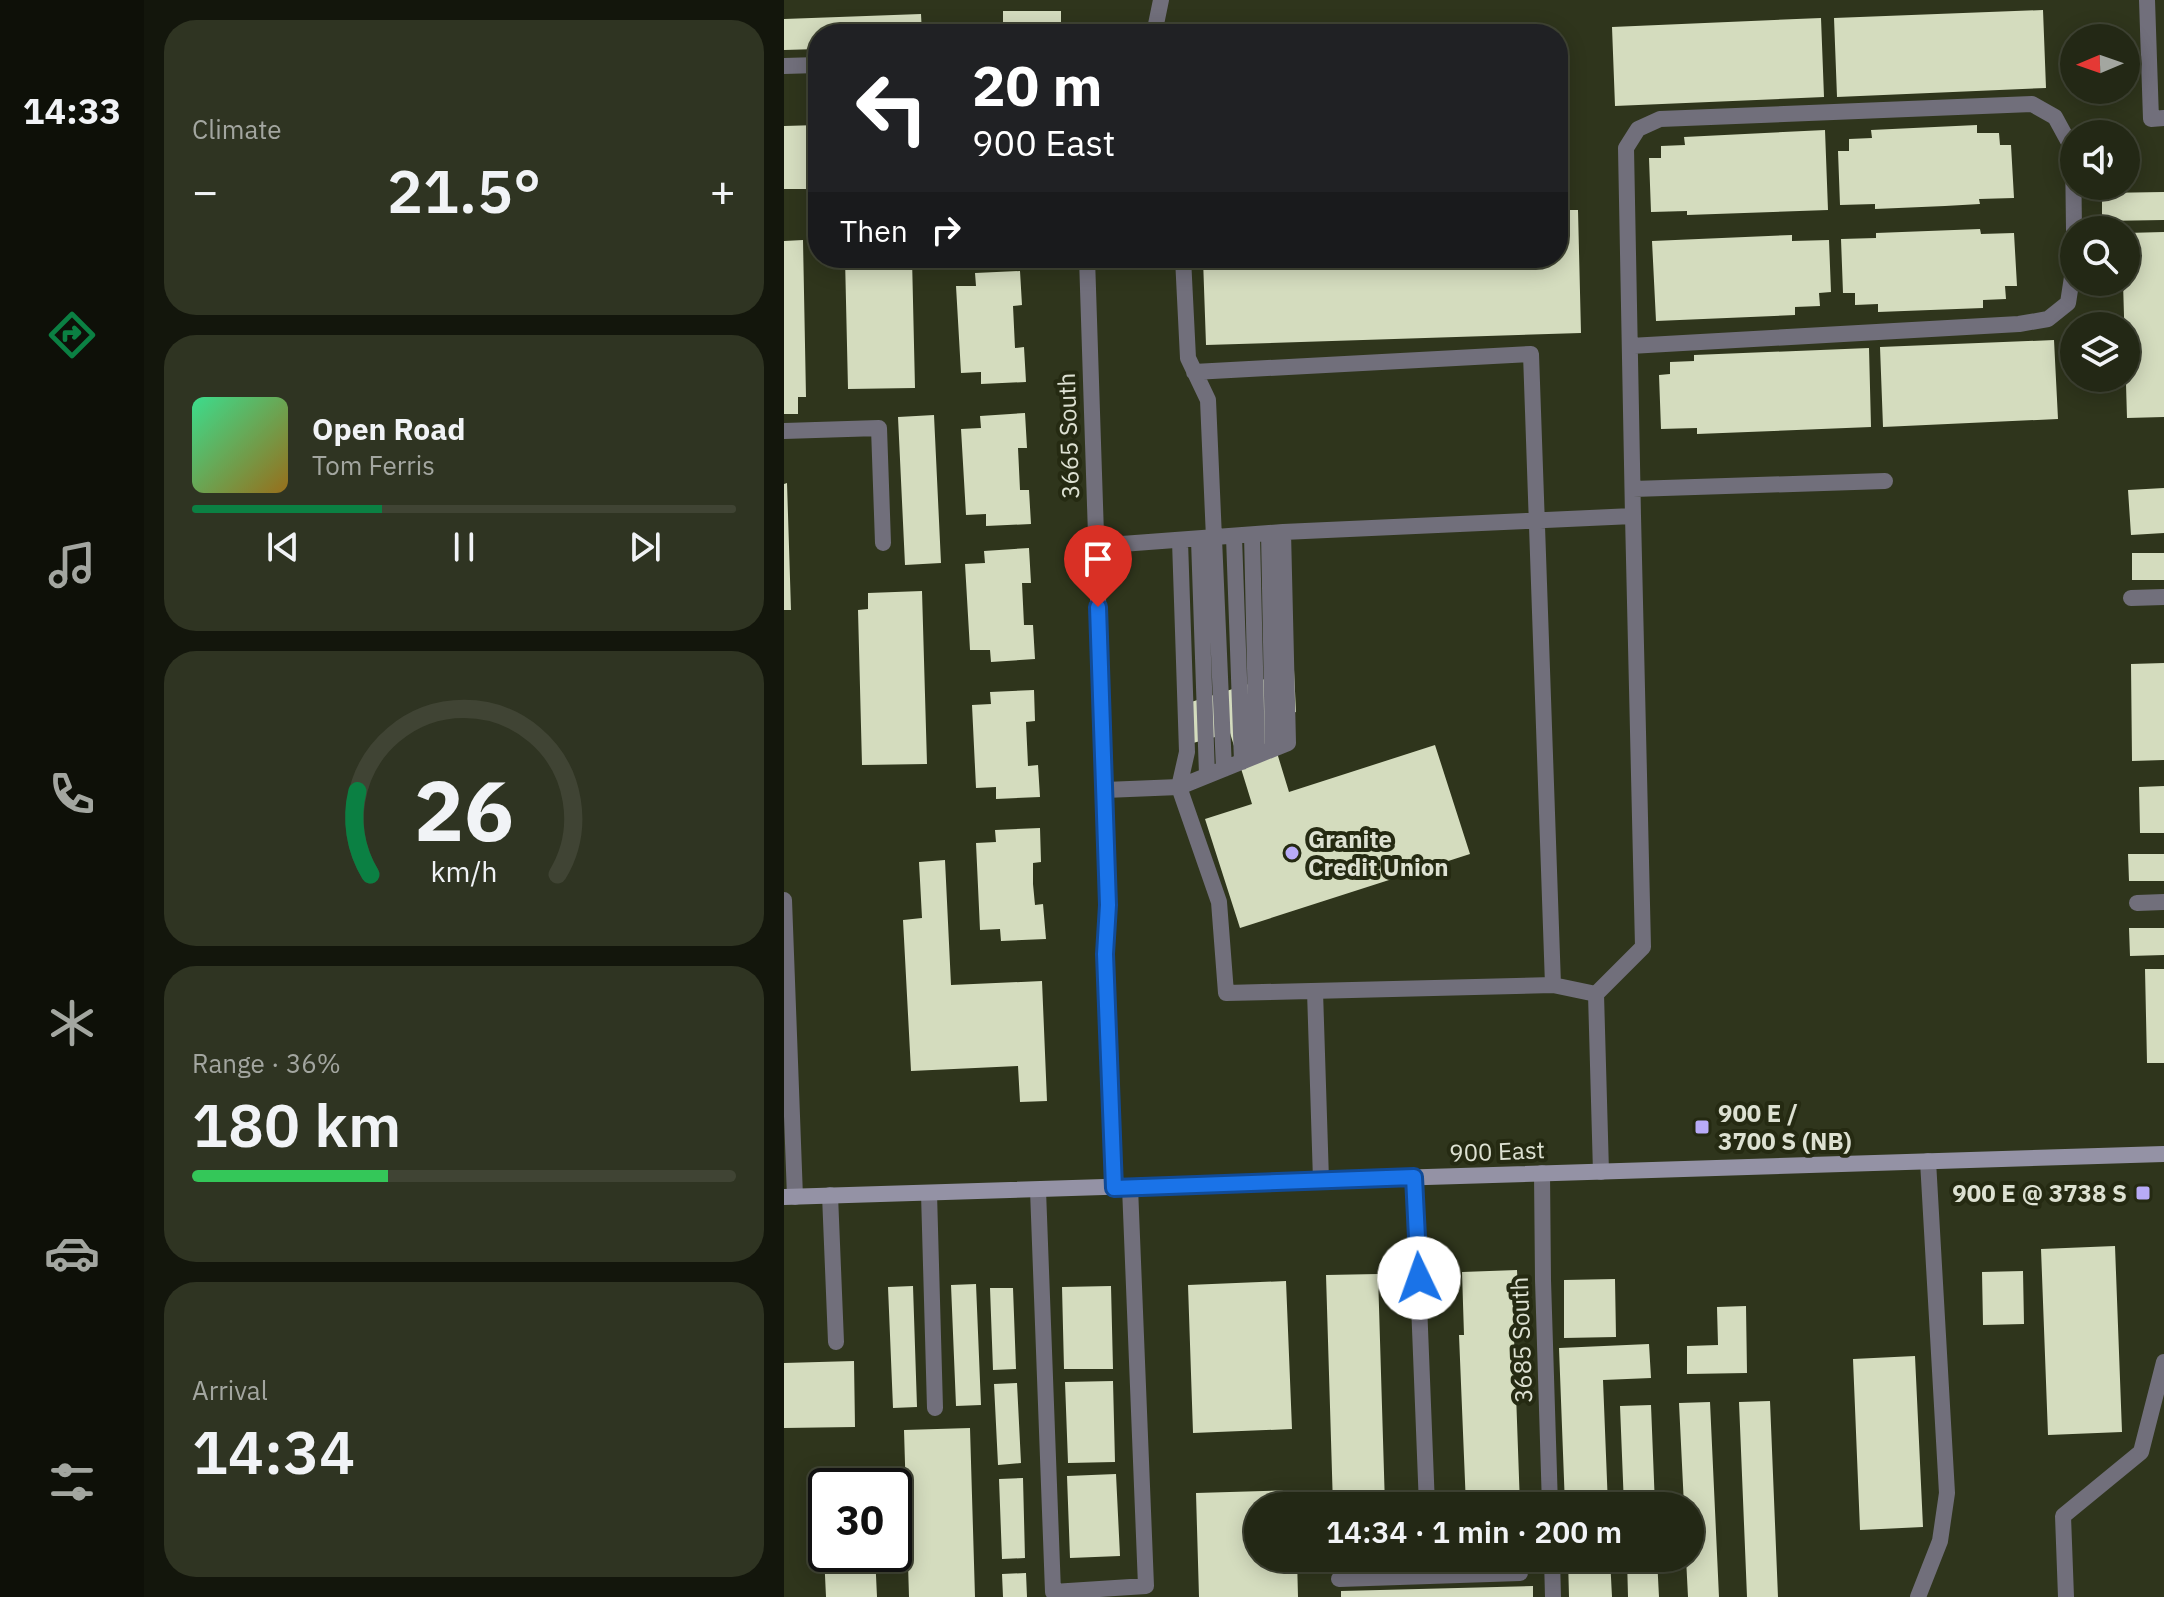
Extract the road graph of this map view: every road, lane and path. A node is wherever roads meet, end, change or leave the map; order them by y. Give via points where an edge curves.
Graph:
1 (1161, 0) edge
2 (2147, 0) edge
3 (1156, 24) edge
4 (808, 65) edge
5 (784, 66) edge
6 (2164, 118) edge
7 (2074, 216) edge
8 (1087, 268) edge
9 (1184, 268) edge
10 (2069, 296) edge
11 (1630, 346) junction
12 (1194, 372) junction
13 (784, 431) edge
14 (1885, 481) dead end
15 (1633, 489) junction
16 (1633, 516) junction
17 (1536, 521) junction
18 (1276, 533) junction
19 (1252, 535) junction
20 (1234, 537) junction
21 (1206, 539) junction
22 (1180, 541) junction
23 (883, 543) dead end
24 (1095, 546) junction
25 (2164, 597) edge
26 (2131, 598) dead end
27 (1257, 755) junction
28 (1224, 769) junction
29 (1207, 775) junction
30 (1179, 787) junction
31 (1105, 790) junction
32 (784, 900) edge
33 (2164, 902) edge
34 (2137, 903) dead end
35 (1553, 985) junction
36 (1315, 991) junction
37 (1596, 994) junction
38 (2164, 1154) edge
39 (1928, 1161) junction
40 (1601, 1172) junction
41 (1542, 1173) junction
42 (1414, 1177) junction
43 (1321, 1180) junction
44 (1122, 1188) junction
45 (1038, 1190) junction
46 (929, 1193) junction
47 (830, 1195) junction
48 (790, 1197) edge
49 (836, 1342) dead end
50 (2164, 1362) edge
51 (935, 1408) dead end
52 (1426, 1492) edge
53 (1550, 1492) edge
54 (1429, 1572) edge
55 (1552, 1572) edge
56 (1520, 1573) dead end
57 (1429, 1576) junction
58 (1339, 1579) dead end
59 (1553, 1597) edge
60 (1918, 1597) edge
61 (2066, 1597) edge

1 - 3 street
2 - 6 street via 2151,119
4 - 5 street
7 - 11 street via 2073,150 2055,117 2032,104 1660,119 1638,129 1626,148
8 - 24 street, 3665 South
9 - 12 street via 1188,358
10 - 11 street via 2048,319 2003,325
11 - 15 street
12 - 17 street via 1531,354
12 - 21 street via 1208,400
13 - 23 street via 879,428
14 - 15 street
15 - 16 street
16 - 17 street
16 - 37 street via 1643,947
17 - 18 street
17 - 35 street
18 - 19 street
18 - 27 street
19 - 20 street
19 - 27 street
20 - 21 street
20 - 27 street
21 - 22 street
21 - 28 street
21 - 29 street
22 - 24 street
22 - 30 street via 1187,752
24 - 31 street, 3665 South
25 - 26 street
27 - 28 street
28 - 29 street
29 - 30 street
30 - 31 street
30 - 36 street via 1219,902 1226,993
31 - 44 street, 3665 South via 1105,954
32 - 48 street
33 - 34 street
35 - 36 street
35 - 37 street
36 - 43 street
37 - 40 street
38 - 39 main road, 900 East
39 - 40 main road, 900 East
39 - 60 street via 1947,1493 1940,1541
40 - 41 main road, 900 East
41 - 42 main road, 900 East
41 - 53 street, 3685 South
42 - 43 main road, 900 East
42 - 52 street
43 - 44 main road, 900 East
44 - 45 main road, 900 East
44 - 45 street, 3665 South via 1146,1586 1053,1592
45 - 46 main road, 900 East
46 - 47 main road, 900 East
46 - 51 street
47 - 48 main road, 900 East
47 - 49 street
50 - 61 street via 2141,1452 2063,1516
54 - 57 street
55 - 59 street
56 - 57 street
57 - 58 street

